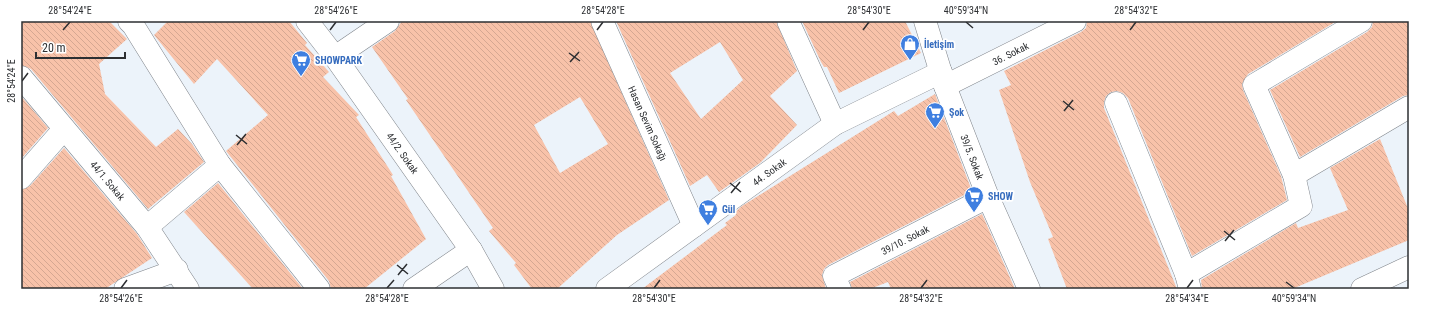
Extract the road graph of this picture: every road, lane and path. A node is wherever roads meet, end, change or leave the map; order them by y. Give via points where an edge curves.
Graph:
1 (307, 21) edge
2 (388, 21) edge
3 (602, 21) edge
4 (788, 21) edge
5 (925, 21) edge
6 (1075, 21) edge
7 (1361, 21) edge
8 (133, 22) edge
9 (335, 57) junction
10 (21, 77) edge
11 (943, 79) junction
12 (1116, 103) dead end
13 (1409, 107) edge
14 (835, 124) junction
15 (64, 129) junction
16 (220, 165) junction
17 (1294, 174) junction
18 (21, 178) edge
19 (988, 197) junction
20 (147, 226) junction
21 (694, 226) junction
22 (471, 250) junction
23 (1409, 267) edge
24 (177, 270) junction
25 (1188, 281) edge
26 (125, 289) edge
27 (188, 289) edge
28 (319, 289) edge
29 (414, 289) edge
30 (493, 289) edge
31 (607, 289) edge
32 (840, 289) edge
33 (1029, 289) edge
34 (1362, 289) edge

1 - 9 street, 44/2. Sokak
2 - 9 street
3 - 21 street, Hasan Sevim Sokağı
4 - 14 street
5 - 11 street, 39/5. Sokak
6 - 11 street, 36. Sokak
7 - 17 street via 1254,85
8 - 16 street
9 - 22 street, 44/2. Sokak
10 - 15 street, 44/1. Sokak
11 - 14 street, 44. Sokak
11 - 19 street, 39/5. Sokak
12 - 25 street
13 - 17 street
14 - 21 street, 44. Sokak
15 - 18 street
15 - 20 street, 44/1. Sokak
16 - 20 street
16 - 28 street
17 - 25 street via 1301,206
19 - 32 street, 39/10. Sokak via 834,276
19 - 33 street, 39/5. Sokak
20 - 24 street, 44/1. Sokak
21 - 31 street, 44. Sokak
22 - 29 street
22 - 30 street, 44/2. Sokak
23 - 34 street
24 - 26 street
24 - 27 street, 44/1. Sokak

